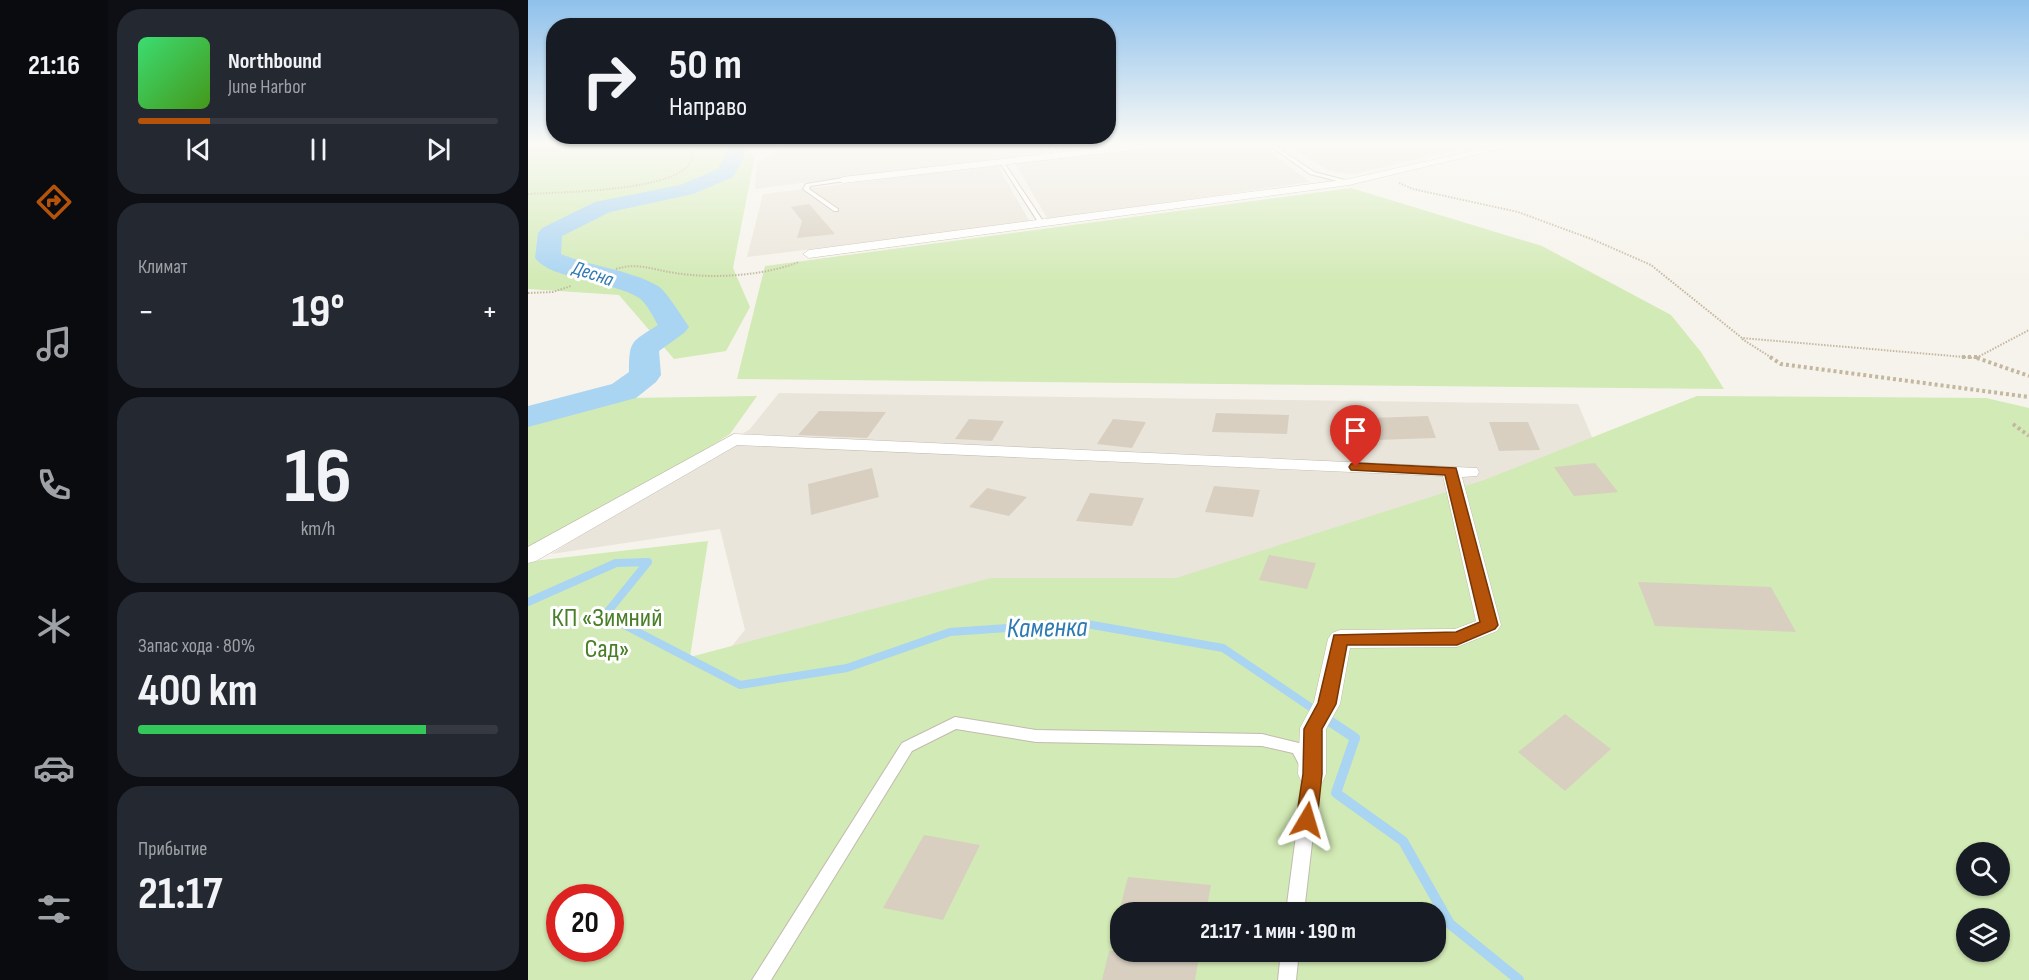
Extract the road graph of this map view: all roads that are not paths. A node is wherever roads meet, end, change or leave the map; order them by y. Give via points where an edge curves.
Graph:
1 (808, 191) edge
2 (1020, 191) edge
3 (1285, 191) edge
4 (836, 210) dead end
5 (1042, 224) junction
6 (809, 254) road end
7 (528, 556) edge
8 (1312, 774) junction
9 (1296, 902) edge
10 (1289, 962) edge
11 (761, 980) edge
12 (1287, 980) edge

1 - 4 lane
2 - 5 lane
3 - 5 street
5 - 6 street
7 - 8 street via 734,439 1460,472 1478,587 1490,625 1457,638 1340,639 1327,704 1313,729
8 - 9 lane
8 - 11 lane via 1298,747 1262,740 1036,736 956,723 907,747
10 - 12 lane

